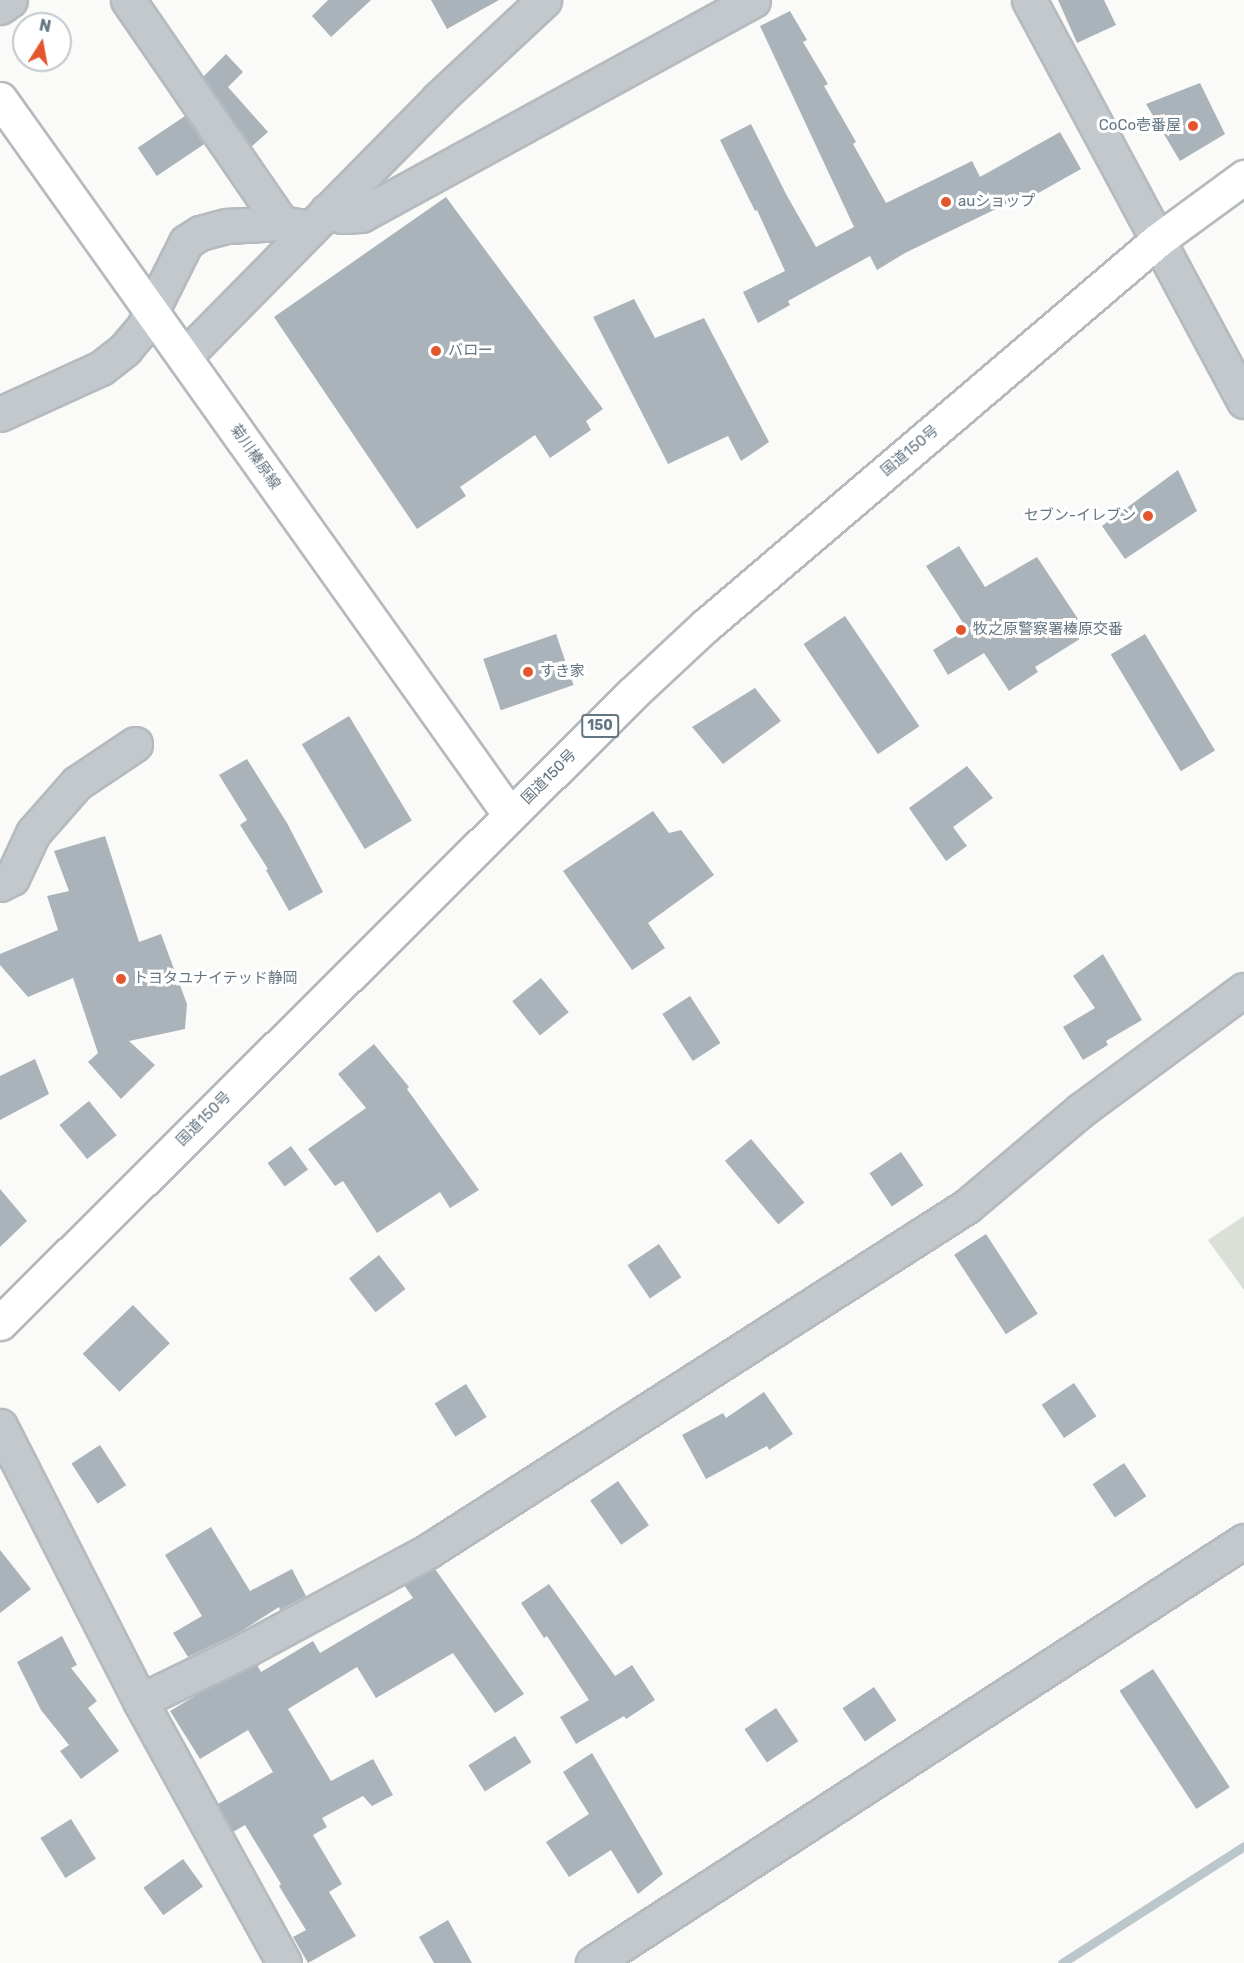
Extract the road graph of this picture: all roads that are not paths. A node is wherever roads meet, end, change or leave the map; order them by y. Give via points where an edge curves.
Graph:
1 (10, 0) edge
2 (128, 0) edge
3 (544, 0) edge
4 (753, 0) edge
5 (1029, 0) edge
6 (0, 7) edge
7 (0, 99) edge
8 (1244, 177) edge
9 (306, 220) junction
10 (1158, 240) junction
11 (152, 312) junction
12 (184, 357) junction
13 (1244, 401) edge
14 (0, 414) edge
15 (135, 744) dead end
16 (510, 815) junction
17 (0, 884) edge
18 (1244, 990) edge
19 (0, 1323) edge
20 (0, 1426) edge
21 (1244, 1541) edge
22 (140, 1701) junction
23 (284, 1963) edge
24 (593, 1963) edge

1 - 6 street
2 - 9 street
3 - 9 street
4 - 9 street via 361,215
5 - 10 street
7 - 11 main road, 菊川榛原線
8 - 10 main road, 国道150号 / 150
9 - 11 street via 227,226 200,233 186,242
9 - 12 street
10 - 13 street
10 - 16 main road, 国道150号 / 150 via 705,626
11 - 12 main road, 菊川榛原線
11 - 14 street via 125,349 101,368
12 - 16 main road, 菊川榛原線
15 - 17 street via 77,783 33,833 12,878
16 - 19 main road, 国道150号 / 150
18 - 22 street via 1081,1110 967,1206 428,1551 247,1649
20 - 22 street
21 - 24 street
22 - 23 street

